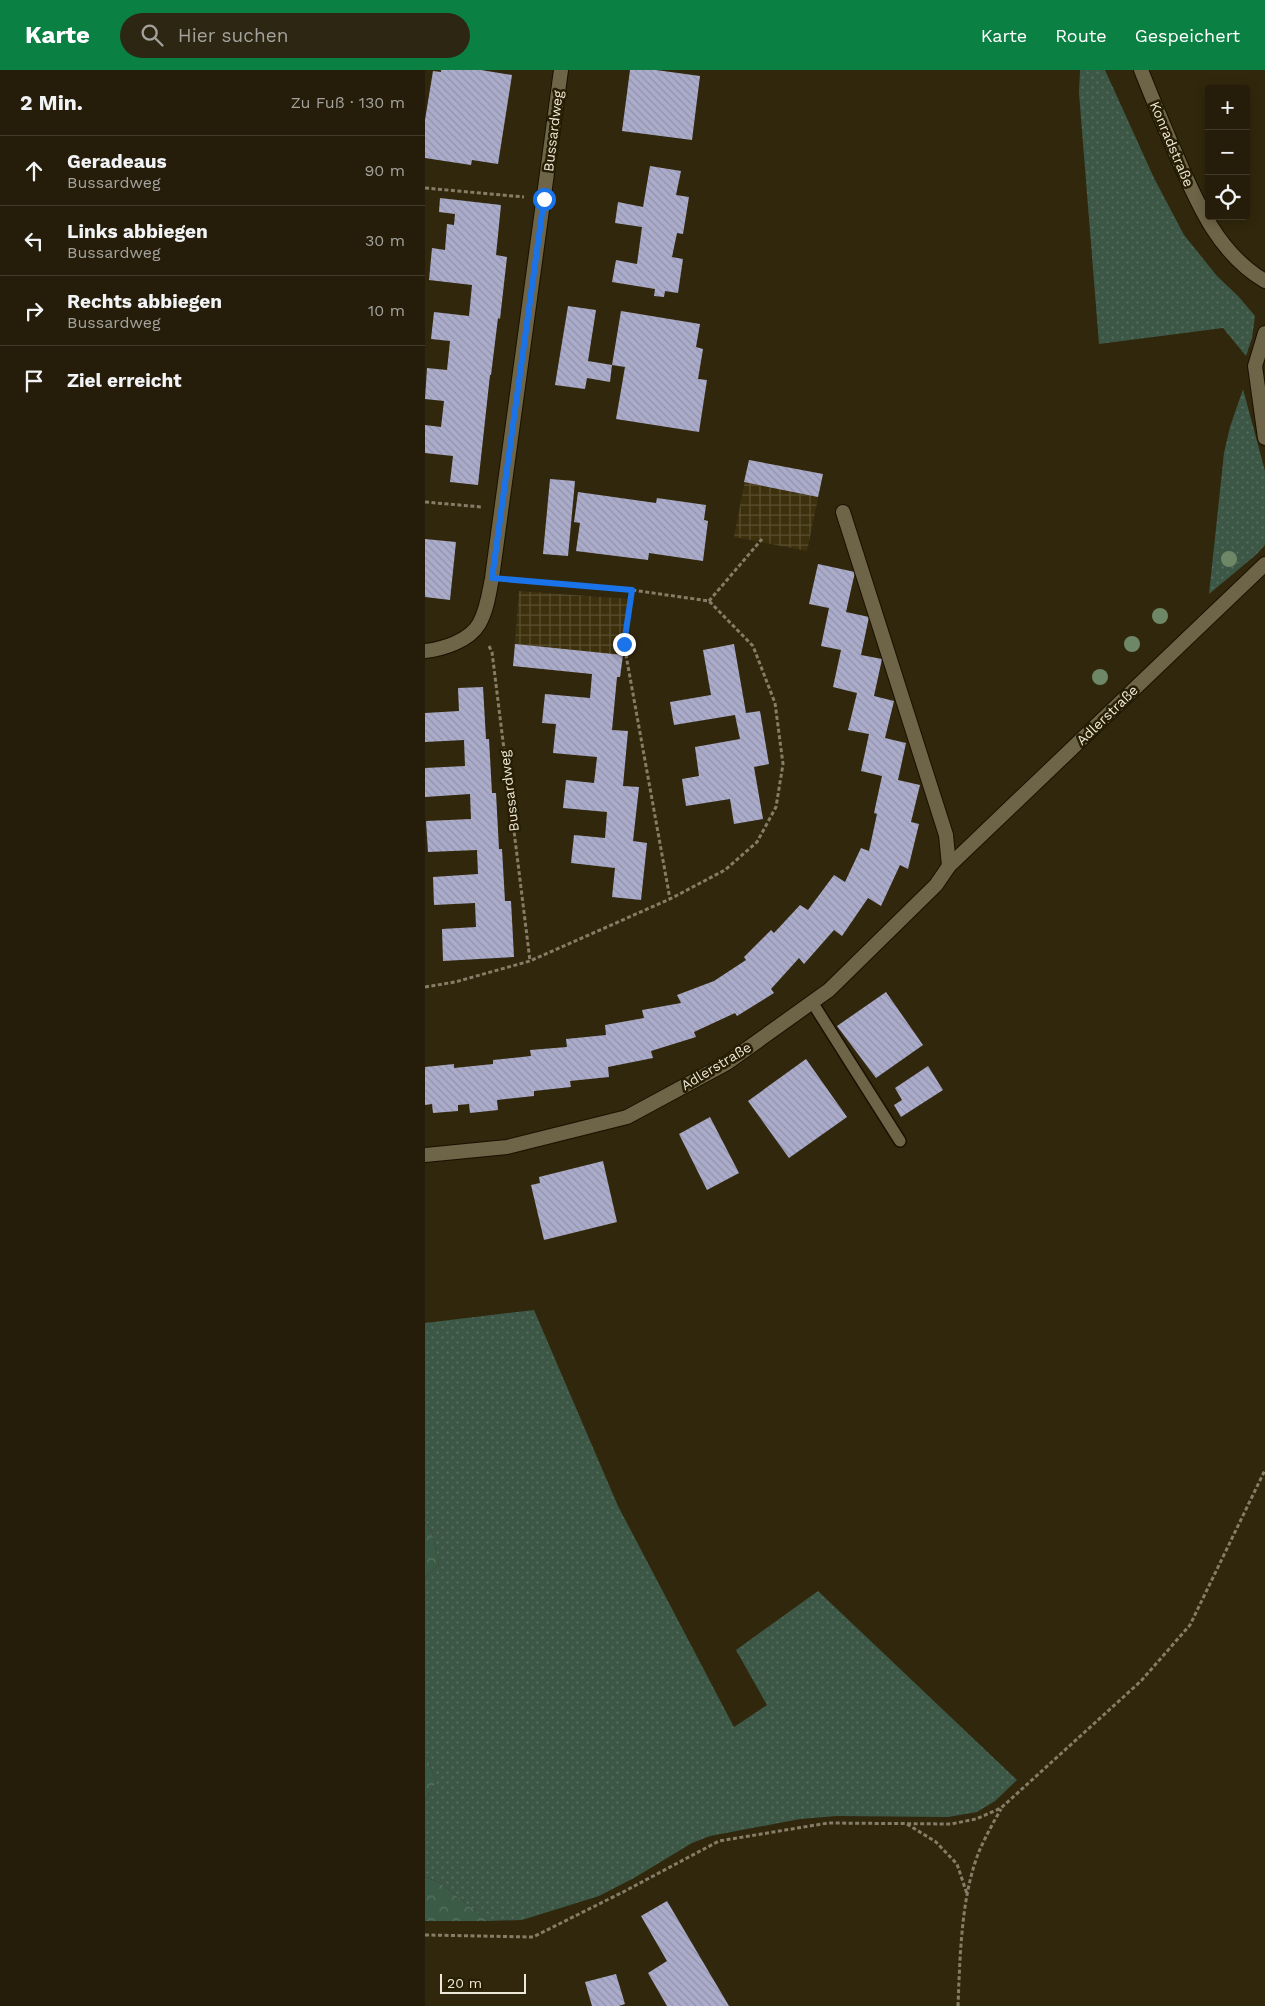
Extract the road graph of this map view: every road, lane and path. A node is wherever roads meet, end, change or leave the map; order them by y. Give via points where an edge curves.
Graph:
1 (561, 70) edge
2 (1141, 70) edge
3 (425, 188) edge
4 (544, 199) junction
5 (1265, 281) edge
6 (1265, 333) edge
7 (1265, 438) edge
8 (425, 502) edge
9 (501, 508) junction
10 (843, 512) dead end
11 (762, 538) dead end
12 (1265, 564) edge
13 (492, 578) junction
14 (632, 590) junction
15 (709, 601) junction
16 (479, 625) junction
17 (425, 652) edge
18 (949, 866) junction
19 (670, 899) junction
20 (530, 961) junction
21 (425, 987) edge
22 (812, 1002) junction
23 (901, 1141) dead end
24 (425, 1155) edge
25 (1265, 1470) edge
26 (1001, 1808) junction
27 (907, 1823) junction
28 (968, 1894) junction
29 (425, 1935) edge
30 (958, 2006) edge

1 - 4 street, Bussardweg
2 - 5 street, Konradstraße via 1199,208 1228,252
3 - 4 path
4 - 9 street, Bussardweg
6 - 7 street via 1255,366
8 - 9 path
9 - 13 street, Bussardweg
10 - 18 street via 946,835
11 - 15 path
12 - 18 street, Adlerstraße
13 - 14 path
13 - 16 street, Bussardweg
14 - 15 path
14 - 19 path via 624,644
15 - 19 path via 753,646 775,703 783,764 776,807 757,842 725,870
16 - 17 street via 455,645
16 - 20 path, Bussardweg via 492,652
18 - 22 street, Adlerstraße via 929,891 829,990
19 - 20 path
20 - 21 path
22 - 23 lane
22 - 24 street, Adlerstraße via 727,1063 627,1117 507,1146
25 - 26 path via 1191,1625 1141,1681
26 - 27 path via 976,1819 951,1824
26 - 28 path via 981,1848
27 - 28 path via 937,1842 957,1864
27 - 29 path via 828,1823 719,1841 533,1937
28 - 30 path

